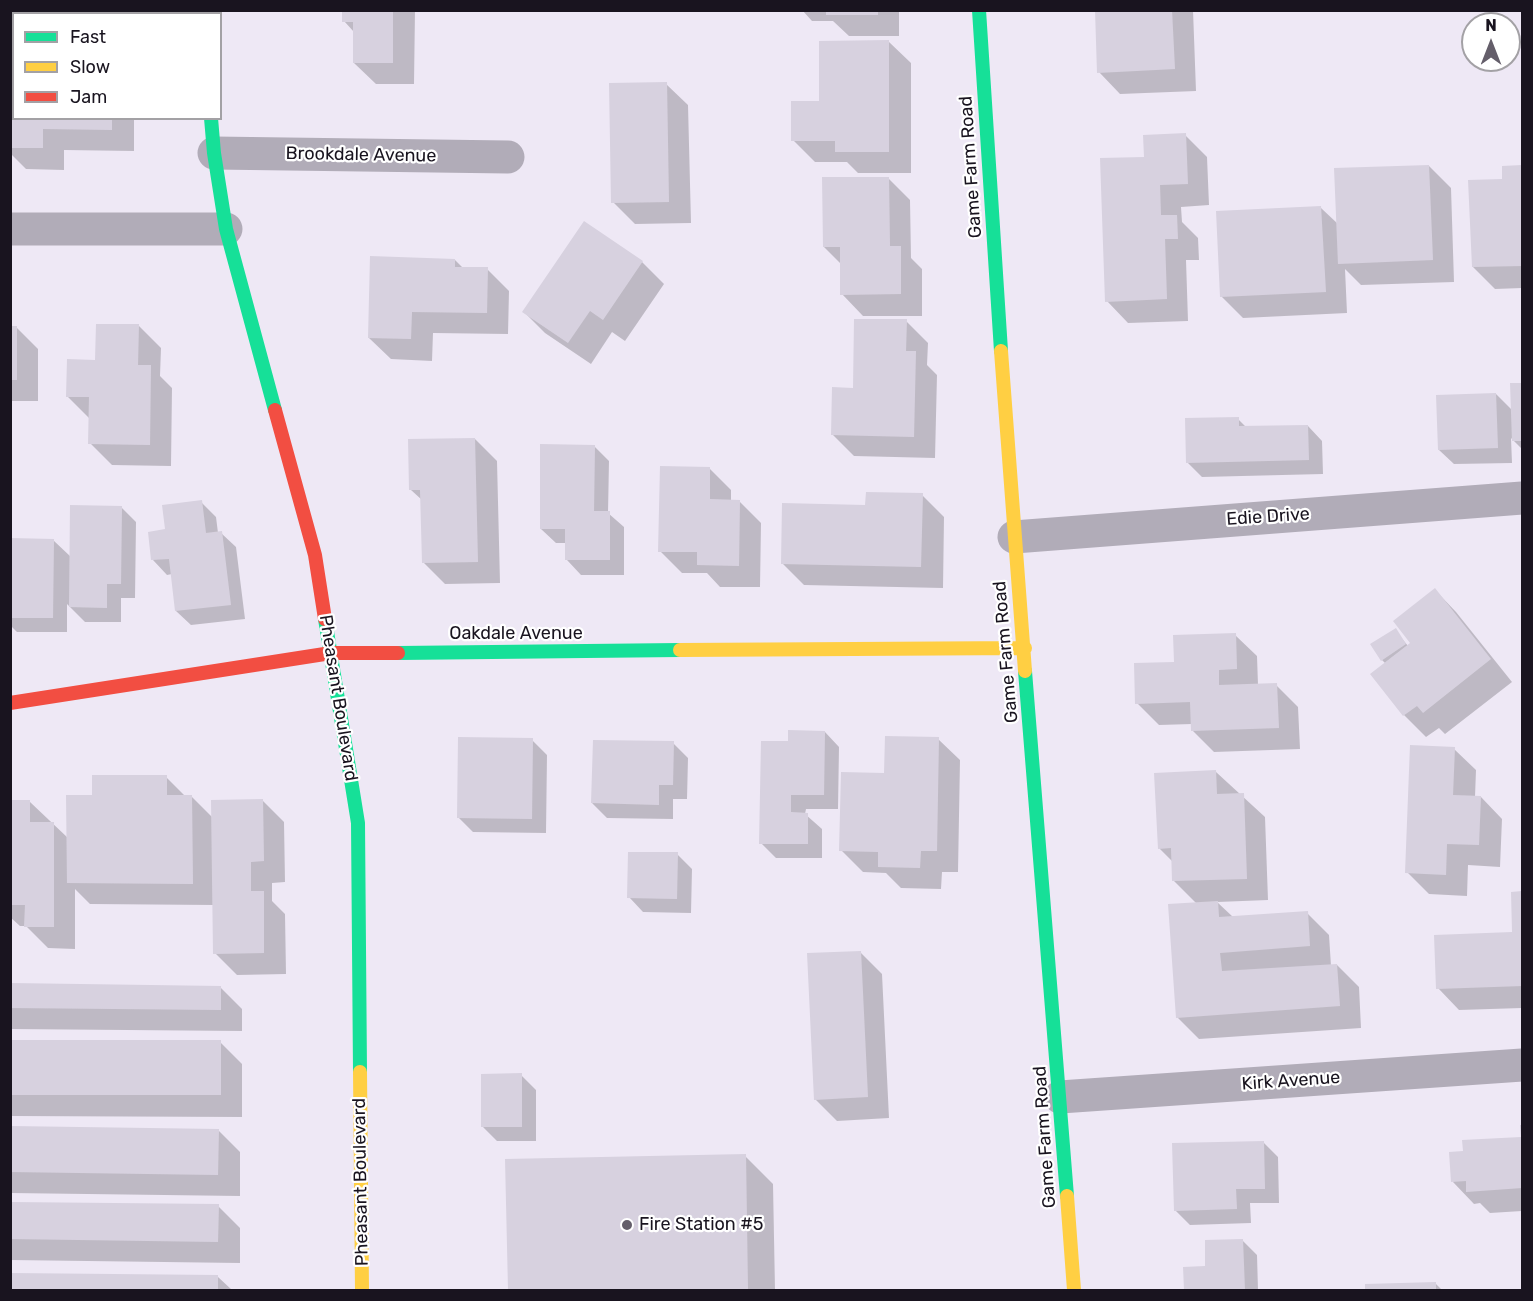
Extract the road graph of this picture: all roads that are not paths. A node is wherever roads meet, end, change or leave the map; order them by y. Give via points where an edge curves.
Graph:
1 (979, 10) edge
2 (211, 120) edge
3 (214, 153) junction
4 (508, 157) dead end
5 (10, 229) edge
6 (226, 229) junction
7 (1522, 498) edge
8 (1014, 537) junction
9 (1025, 648) junction
10 (331, 653) junction
11 (10, 703) edge
12 (1522, 1065) edge
13 (1060, 1097) junction
14 (362, 1290) edge
15 (1074, 1290) edge

1 - 8 street, Game Farm Road
2 - 3 street, Pheasant Boulevard
3 - 4 street, Brookdale Avenue
3 - 6 street, Pheasant Boulevard
5 - 6 street
6 - 10 street, Pheasant Boulevard via 315,555
7 - 8 street, Edie Drive
8 - 9 street, Game Farm Road
9 - 10 street, Oakdale Avenue
9 - 13 street, Game Farm Road
10 - 11 street, Oakdale Avenue
10 - 14 street, Pheasant Boulevard via 358,823
12 - 13 street, Kirk Avenue
13 - 15 street, Game Farm Road

